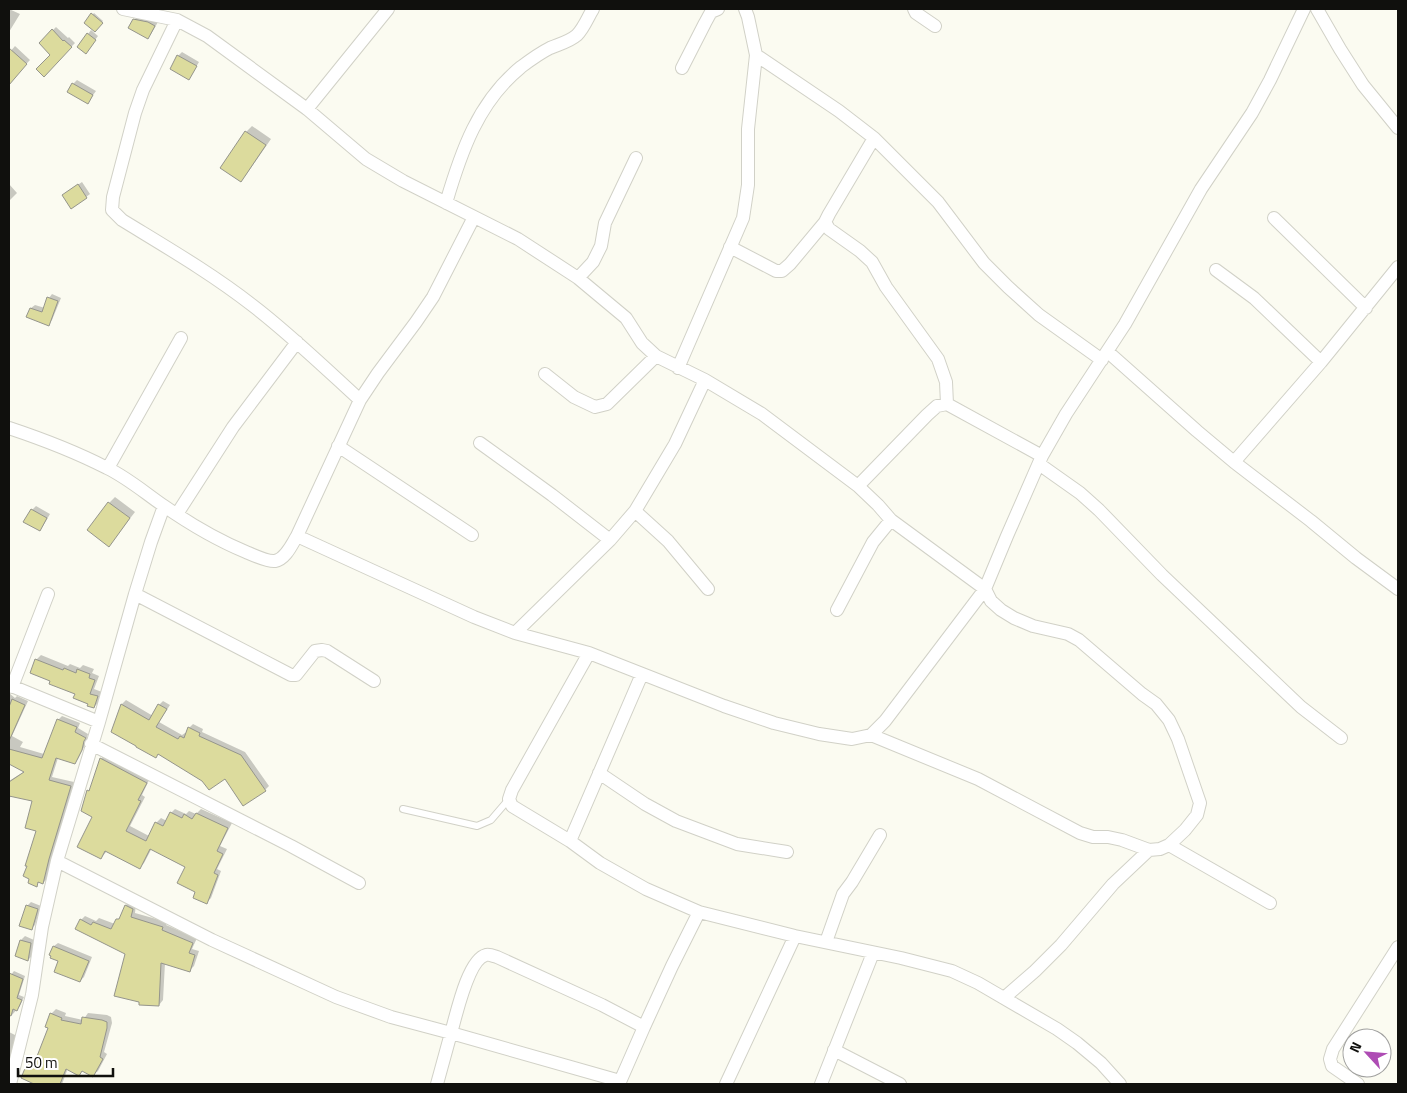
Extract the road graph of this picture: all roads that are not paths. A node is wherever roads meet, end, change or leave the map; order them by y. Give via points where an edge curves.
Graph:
1 (123, 9) edge
2 (388, 9) edge
3 (594, 9) edge
4 (718, 9) edge
5 (745, 9) edge
6 (914, 9) edge
7 (1304, 9) edge
8 (1317, 9) edge
9 (177, 20) junction
10 (935, 26) dead end
11 (756, 55) junction
12 (682, 68) dead end
13 (307, 109) junction
14 (1398, 128) edge
15 (874, 138) junction
16 (636, 158) dead end
17 (446, 203) junction
18 (474, 217) junction
19 (1274, 218) dead end
20 (825, 222) junction
21 (730, 247) junction
22 (1398, 266) edge
23 (1216, 270) dead end
24 (578, 278) junction
25 (1366, 308) junction
26 (181, 338) dead end
27 (297, 342) junction
28 (656, 356) junction
29 (1105, 356) junction
30 (1321, 362) junction
31 (678, 368) junction
32 (544, 374) dead end
33 (705, 380) junction
34 (360, 400) junction
35 (947, 404) junction
36 (9, 428) edge
37 (480, 443) dead end
38 (338, 446) junction
39 (1040, 460) junction
40 (1234, 462) junction
41 (108, 468) junction
42 (858, 486) junction
43 (164, 506) junction
44 (635, 511) junction
45 (177, 514) junction
46 (891, 520) junction
47 (472, 535) dead end
48 (297, 536) junction
49 (610, 540) junction
50 (708, 589) dead end
51 (985, 589) junction
52 (1398, 589) edge
53 (48, 594) dead end
54 (135, 594) junction
55 (837, 610) dead end
56 (515, 633) junction
57 (589, 653) junction
58 (642, 674) junction
59 (374, 681) dead end
60 (10, 686) edge
61 (99, 722) junction
62 (871, 735) junction
63 (1341, 738) dead end
64 (91, 744) junction
65 (599, 773) junction
66 (509, 799) junction
67 (402, 809) dead end
68 (880, 835) dead end
69 (570, 841) junction
70 (1170, 845) junction
71 (1149, 850) junction
72 (787, 852) dead end
73 (57, 861) junction
74 (359, 883) dead end
75 (1270, 904) dead end
76 (699, 912) junction
77 (795, 936) junction
78 (826, 942) junction
79 (1398, 947) edge
80 (873, 952) junction
81 (1004, 998) junction
82 (644, 1027) junction
83 (451, 1033) junction
84 (834, 1050) junction
85 (620, 1083) edge
86 (10, 1084) edge
87 (437, 1084) edge
88 (726, 1084) edge
89 (821, 1084) edge
90 (900, 1084) edge
91 (1120, 1084) edge
92 (1358, 1084) edge

1 - 9 street
2 - 13 street
3 - 17 street via 578,34 520,68 493,95 479,117 458,164
4 - 12 street via 704,23
5 - 11 street
6 - 10 street
7 - 29 street via 1252,113 1202,189
8 - 14 street via 1363,85
9 - 13 street via 206,36
9 - 27 street via 135,113 112,210 122,220 218,280
11 - 15 street
11 - 21 street via 749,107 748,185 743,218
13 - 17 street via 366,159
15 - 20 street
15 - 29 street via 938,202 984,263 1008,287 1039,315
16 - 24 street via 605,223 601,246 593,262
17 - 18 street
18 - 24 street via 518,239
18 - 34 street via 433,296
19 - 25 street
20 - 21 street via 782,271 776,271
20 - 35 street via 829,229 872,262 890,294 938,359 946,382
21 - 31 street
22 - 25 street
23 - 30 street via 1254,298
24 - 28 street via 626,318 642,343
25 - 30 street
26 - 41 street
27 - 34 street
27 - 45 street via 233,427
28 - 31 street
28 - 32 street via 607,404 595,407 574,397
29 - 39 street
29 - 40 street
30 - 40 street
31 - 33 street
33 - 42 street via 762,414
33 - 44 street via 675,444
34 - 38 street
35 - 39 street
35 - 42 street via 937,406 927,415
36 - 41 street
37 - 49 street
38 - 47 street
38 - 48 street
39 - 51 street
39 - 63 street via 1080,493 1301,707
40 - 52 street
41 - 43 street
42 - 46 street
43 - 45 street
43 - 54 street
44 - 49 street
44 - 50 street via 668,541
45 - 48 street via 233,546 274,561 282,558
46 - 51 street
46 - 55 street via 873,542
48 - 56 street via 474,618
49 - 56 street
51 - 62 street
51 - 70 street via 991,602 1014,618 1079,640 1156,704 1169,720 1200,803 1197,815
53 - 60 street
54 - 59 street via 290,675 296,675 315,651 322,650
54 - 61 street
56 - 57 street
57 - 58 street
57 - 66 street
58 - 62 street via 774,723 827,736 852,738
58 - 65 street
60 - 61 street
61 - 64 street
62 - 71 street via 978,779 1080,833 1122,840
64 - 73 street
64 - 74 street
65 - 69 street
65 - 72 street via 676,821 738,844
66 - 67 lane via 491,820 477,826
66 - 69 street via 512,806
68 - 78 street via 843,894
69 - 76 street via 600,863 646,889
70 - 71 street
70 - 75 street
71 - 81 street via 1113,884 1035,971
73 - 83 street via 212,940 336,997 390,1017
73 - 86 street via 42,927 32,995
76 - 77 street
76 - 82 street
77 - 78 street
77 - 88 street
78 - 80 street
79 - 92 street via 1333,1049 1330,1059 1332,1066
80 - 81 street via 952,971
80 - 84 street
81 - 91 street via 1078,1043
82 - 83 street via 487,954 474,964
82 - 85 street
83 - 85 street
83 - 87 street
84 - 89 street
84 - 90 street

